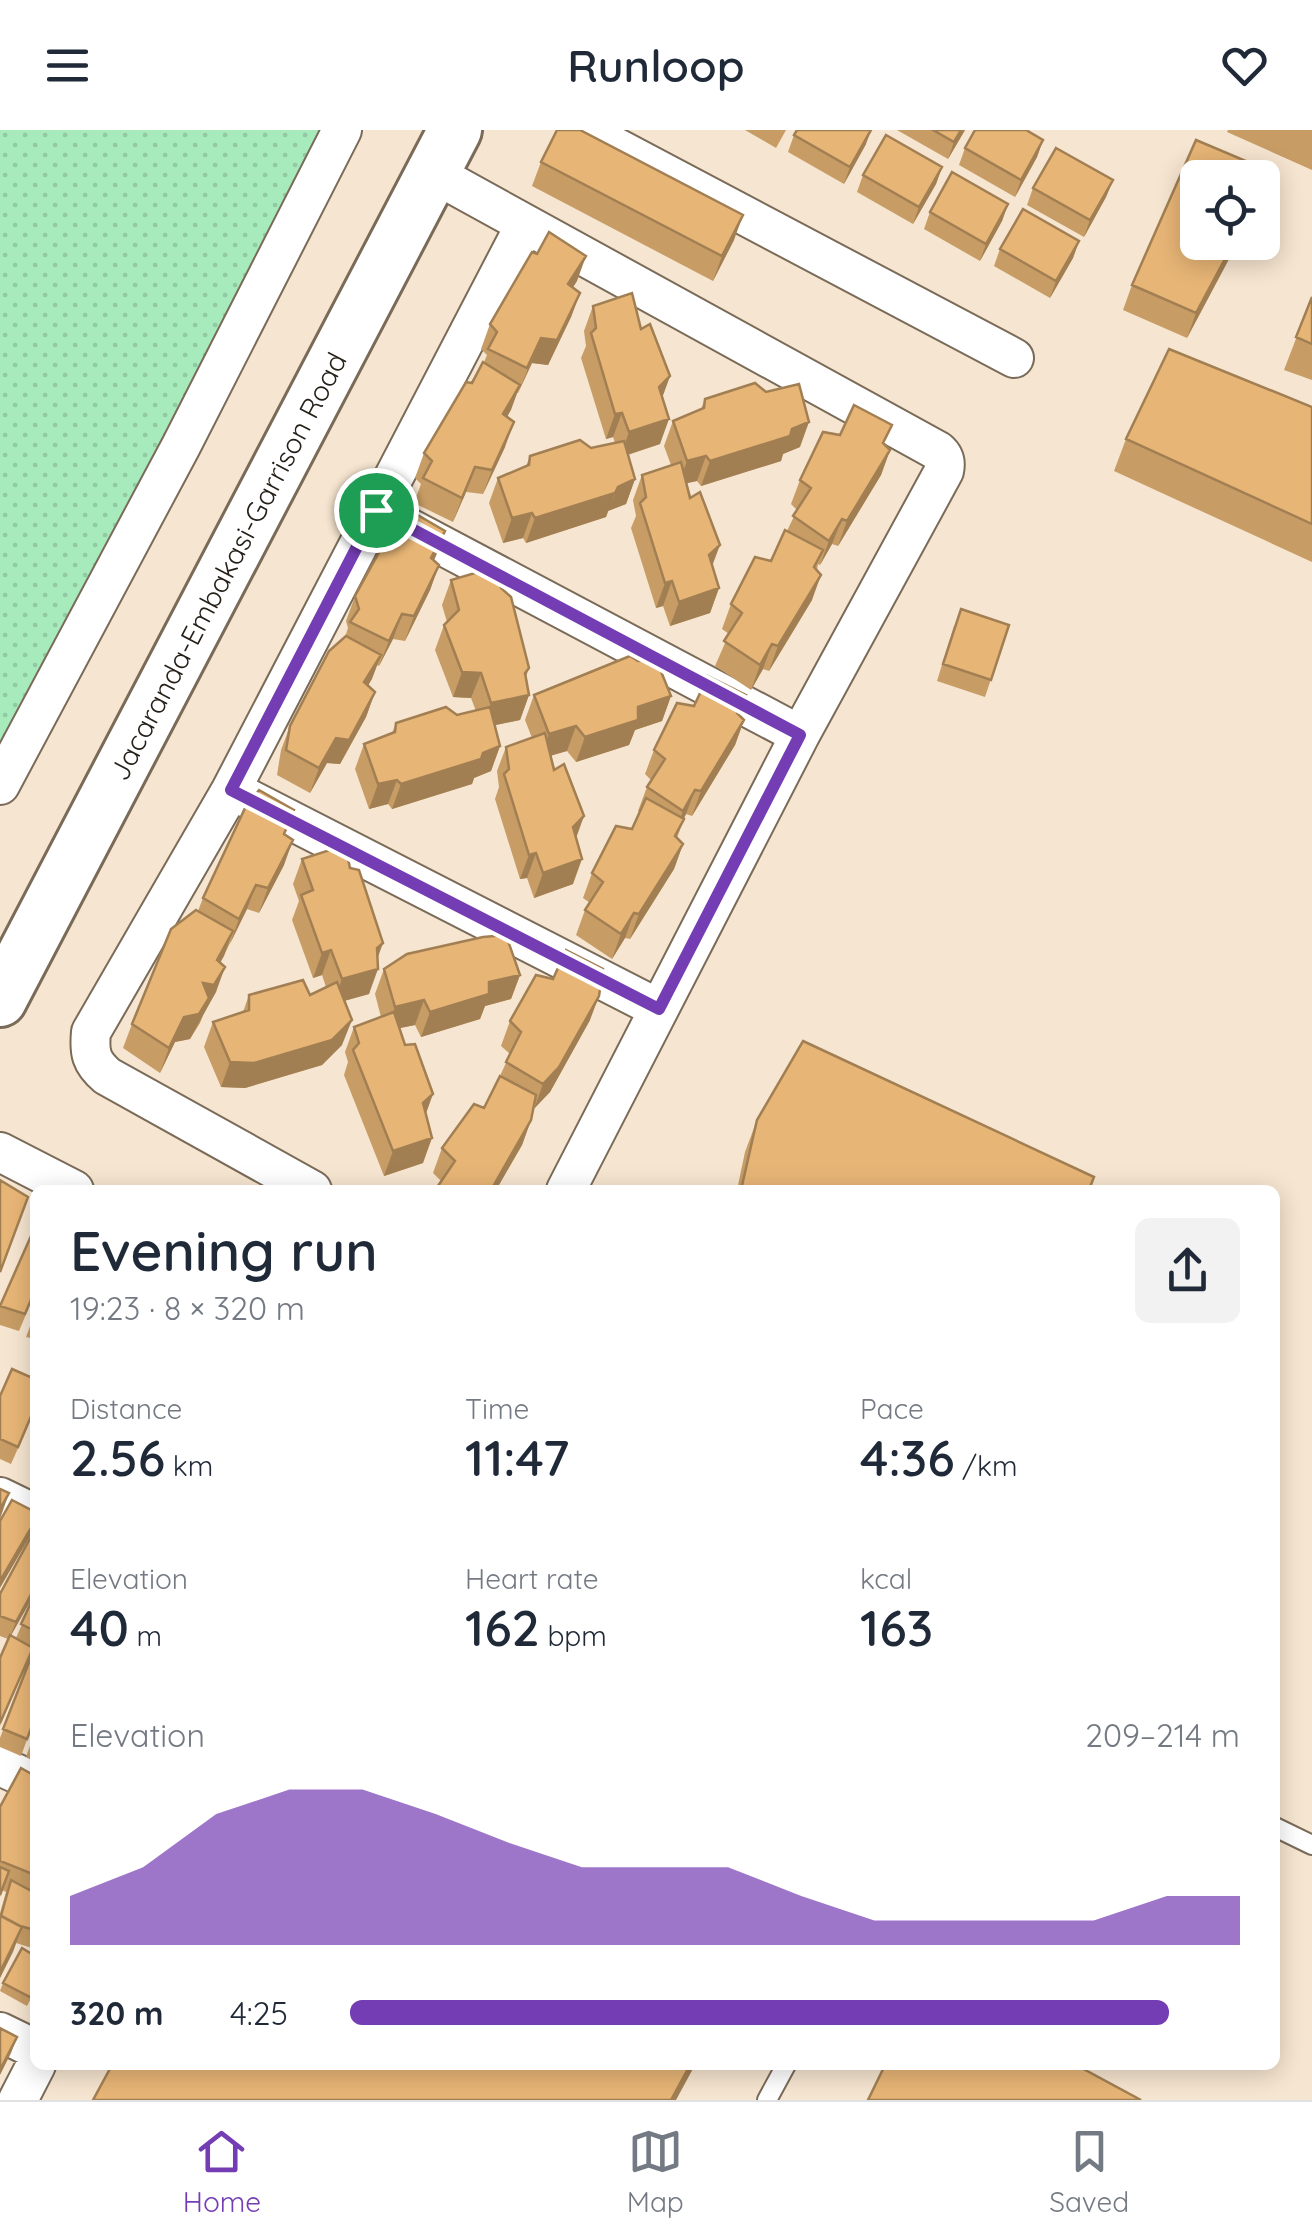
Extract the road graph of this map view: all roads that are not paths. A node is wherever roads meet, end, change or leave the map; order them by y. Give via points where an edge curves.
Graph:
1 (342, 130) edge
2 (584, 130) edge
3 (443, 151) edge
4 (525, 224) junction
5 (1014, 358) dead end
6 (376, 510) junction
7 (800, 735) junction
8 (0, 786) edge
9 (231, 790) junction
10 (0, 1000) edge
11 (659, 1009) junction
12 (0, 1152) edge
13 (64, 1185) edge
14 (303, 1185) edge
15 (569, 1185) edge
16 (0, 1497) edge
17 (30, 1512) edge
18 (0, 1766) edge
19 (30, 1780) edge
20 (1280, 1829) edge
21 (1312, 1845) edge
22 (0, 2032) edge
23 (30, 2047) edge
24 (33, 2070) edge
25 (783, 2070) edge
26 (18, 2100) edge
27 (767, 2100) edge

1 - 8 street
2 - 5 street
3 - 4 street
3 - 10 street, Jacaranda-Embakasi-Garrison Road
4 - 6 street
4 - 7 street via 944,456 944,471
6 - 7 street
6 - 9 street
7 - 11 street
9 - 11 street
9 - 14 street via 92,1032 89,1052 107,1076
11 - 15 street
12 - 13 street
16 - 17 street
18 - 19 street
20 - 21 lane
22 - 23 street
24 - 26 street
25 - 27 lane

